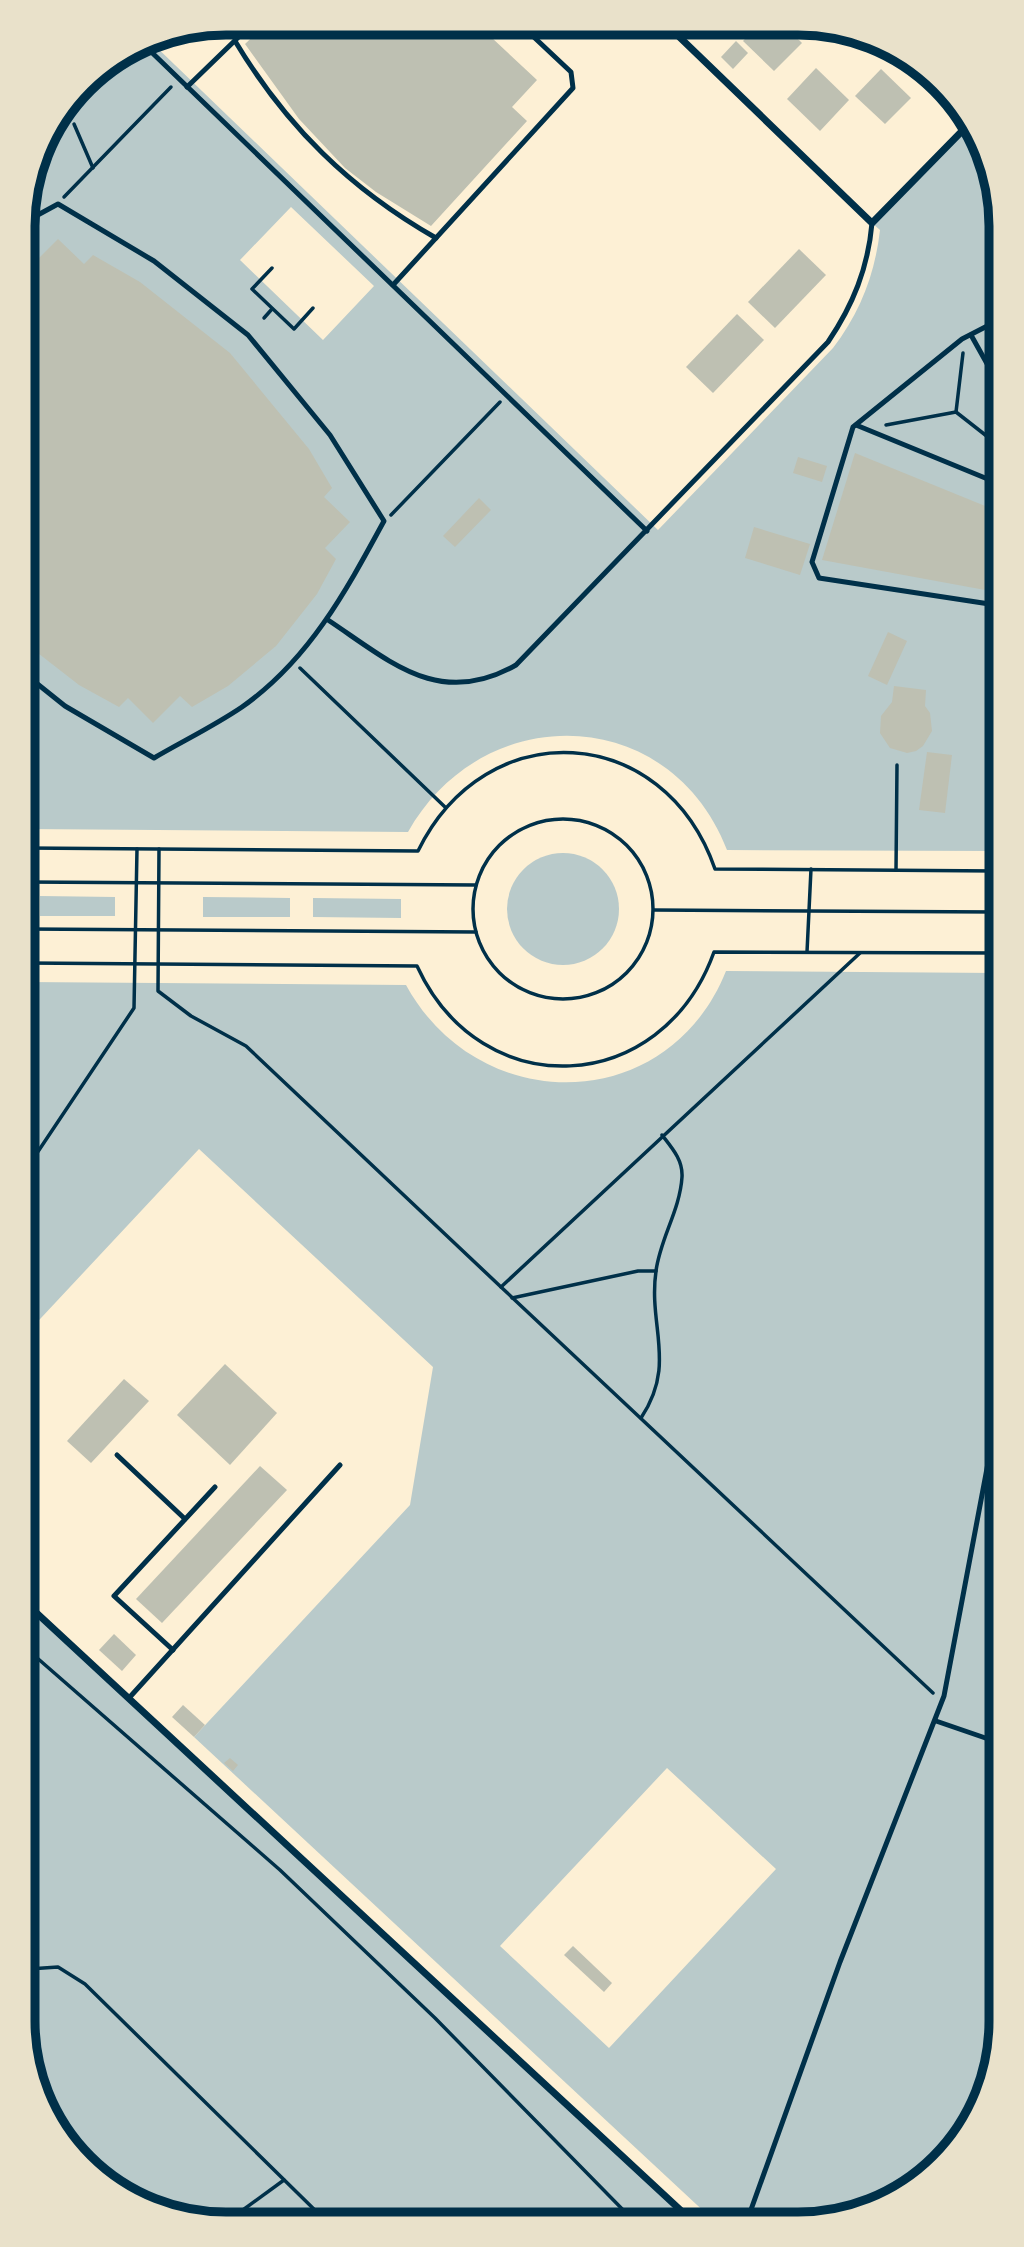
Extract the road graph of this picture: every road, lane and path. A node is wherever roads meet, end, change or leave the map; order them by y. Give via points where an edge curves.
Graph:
1 (241, 35) edge
2 (532, 35) edge
3 (677, 35) edge
4 (235, 41) junction
5 (151, 51) edge
6 (179, 79) junction
7 (187, 87) junction
8 (74, 124) dead end
9 (963, 130) edge
10 (93, 168) junction
11 (58, 204) junction
12 (35, 216) edge
13 (872, 223) junction
14 (436, 238) junction
15 (272, 268) dead end
16 (393, 285) junction
17 (313, 308) dead end
18 (273, 309) junction
19 (264, 318) dead end
20 (989, 325) edge
21 (967, 336) junction
22 (989, 369) edge
23 (507, 395) junction
24 (956, 412) junction
25 (856, 425) junction
26 (866, 429) junction
27 (989, 436) edge
28 (989, 480) edge
29 (384, 522) junction
30 (647, 531) junction
31 (989, 604) edge
32 (328, 620) junction
33 (294, 663) junction
34 (35, 682) edge
35 (897, 765) dead end
36 (445, 807) junction
37 (35, 848) edge
38 (137, 849) junction
39 (159, 849) junction
40 (811, 869) junction
41 (896, 870) junction
42 (989, 870) edge
43 (35, 882) edge
44 (137, 883) junction
45 (159, 883) junction
46 (476, 885) junction
47 (654, 910) junction
48 (809, 911) junction
49 (989, 912) edge
50 (35, 929) edge
51 (136, 930) junction
52 (158, 930) junction
53 (476, 932) junction
54 (807, 952) junction
55 (860, 953) junction
56 (989, 953) edge
57 (35, 963) edge
58 (135, 964) junction
59 (158, 964) junction
60 (662, 1135) junction
61 (35, 1156) edge
62 (656, 1271) junction
63 (501, 1287) junction
64 (512, 1298) junction
65 (641, 1418) junction
66 (117, 1455) dead end
67 (989, 1458) edge
68 (340, 1465) dead end
69 (215, 1487) dead end
70 (185, 1519) junction
71 (35, 1611) edge
72 (173, 1650) junction
73 (35, 1656) edge
74 (129, 1698) junction
75 (943, 1701) junction
76 (936, 1721) junction
77 (989, 1739) edge
78 (35, 1969) edge
79 (284, 2180) junction
80 (240, 2212) edge
81 (317, 2212) edge
82 (625, 2212) edge
83 (683, 2212) edge
84 (750, 2212) edge

1 - 4 lane
2 - 14 lane via 571,72 573,88
3 - 13 street
4 - 7 lane
4 - 14 lane via 269,95 335,168 373,200
5 - 6 lane
6 - 7 lane
6 - 10 path
7 - 16 lane
8 - 10 path
9 - 13 street
10 - 11 path
11 - 12 lane
11 - 29 lane via 154,261 248,335 330,435
13 - 30 lane via 859,286 828,342
14 - 16 lane
15 - 18 path via 252,289
16 - 23 lane
17 - 18 path via 294,329
18 - 19 path
20 - 21 lane
21 - 22 lane
21 - 24 path
21 - 25 lane
23 - 29 path
23 - 30 lane
24 - 26 path
24 - 27 path
25 - 26 lane
25 - 31 lane via 812,562 819,578
26 - 28 lane
29 - 32 lane
30 - 32 lane via 527,656 489,678 444,683 415,676
32 - 33 lane
33 - 34 lane via 243,706 154,758 65,706
33 - 36 path
35 - 41 path
36 - 39 path via 418,851
36 - 40 path via 470,783 509,762 551,753 594,755 635,769 671,795 698,828 715,869
37 - 38 path
38 - 39 path
38 - 44 path
39 - 45 path
40 - 41 path
40 - 48 path
41 - 42 path
43 - 44 path
44 - 45 path
44 - 51 path
45 - 46 path
45 - 52 path
46 - 47 path via 494,851 519,831 548,820 580,820 609,831 633,852 649,879
46 - 53 path
47 - 48 path
47 - 53 path via 648,941 632,968 608,988 578,998 547,998 517,987 494,967
48 - 49 path
48 - 54 path
50 - 51 path
51 - 52 path
51 - 58 path
52 - 53 path
52 - 59 path
54 - 55 path
54 - 59 path via 714,952 690,1001 652,1039 613,1058 570,1066 506,1056 468,1035 438,1004 416,966
55 - 56 path
55 - 60 path
57 - 58 path
58 - 59 path
58 - 61 path via 134,1008
59 - 63 path via 158,992 246,1046
60 - 62 path via 681,1161 682,1178
60 - 63 path
62 - 64 path
62 - 65 path via 660,1381
63 - 64 path
64 - 65 path
65 - 75 path
66 - 70 lane
67 - 75 lane
68 - 72 lane
69 - 70 lane
70 - 72 lane via 114,1596
71 - 74 street
72 - 74 lane
73 - 82 path via 280,1870 435,2018
74 - 83 street
75 - 76 lane
76 - 77 lane
76 - 84 lane via 840,1962
78 - 79 path via 58,1968 85,1984
79 - 80 path
79 - 81 path

